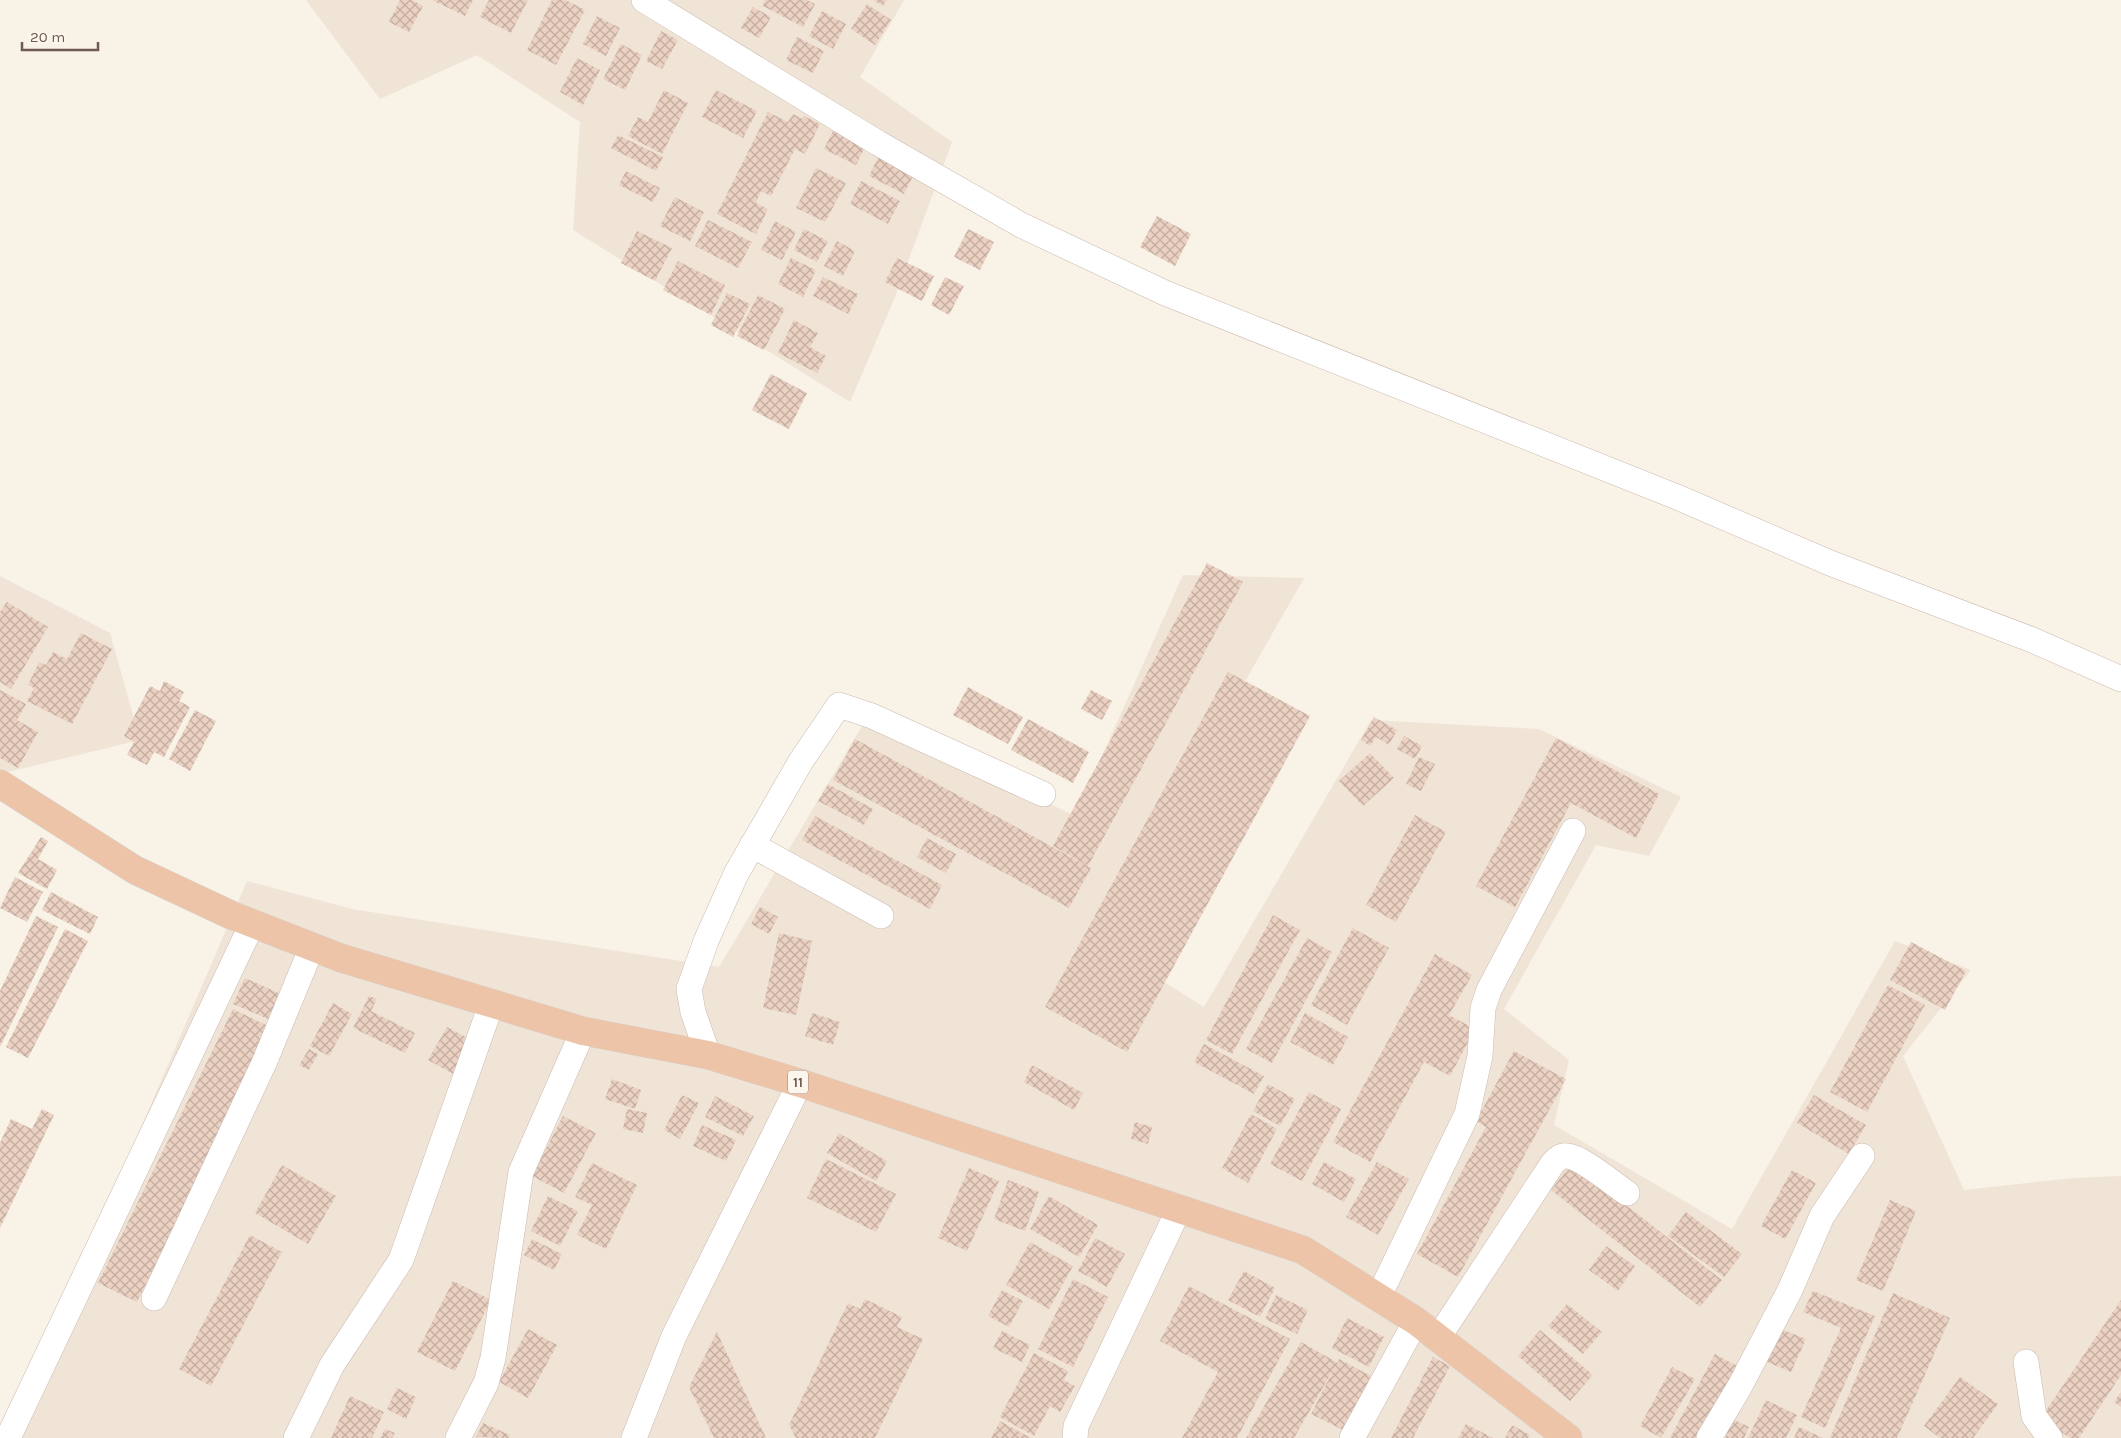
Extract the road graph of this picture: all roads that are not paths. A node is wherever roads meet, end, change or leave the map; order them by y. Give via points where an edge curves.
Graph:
1 (644, 0) edge
2 (2121, 679) edge
3 (0, 784) edge
4 (1043, 794) dead end
5 (1573, 831) dead end
6 (752, 845) junction
7 (881, 916) dead end
8 (252, 924) junction
9 (312, 947) junction
10 (492, 1002) junction
11 (583, 1030) junction
12 (708, 1055) junction
13 (800, 1083) junction
14 (1862, 1156) dead end
15 (1627, 1193) dead end
16 (1179, 1208) junction
17 (154, 1298) dead end
18 (1378, 1298) junction
19 (1416, 1322) junction
20 (1438, 1338) junction
21 (2026, 1362) dead end
22 (8, 1438) edge
23 (296, 1438) edge
24 (458, 1438) edge
25 (634, 1438) edge
26 (1075, 1438) edge
27 (1352, 1438) edge
28 (1568, 1438) edge
29 (1709, 1438) edge
30 (2050, 1438) edge

1 - 2 street via 878,143 1013,220 1165,293 1677,497 1830,563 2030,639
3 - 8 highway, 11 via 135,870
4 - 6 street via 880,720 839,705 801,761
5 - 18 street via 1489,990 1483,1008 1480,1056 1468,1114
6 - 7 street
6 - 12 street via 706,941 689,989 693,1012
8 - 9 highway, 11
8 - 22 street
9 - 10 highway, 11
9 - 17 street via 264,1063
10 - 11 highway, 11
10 - 23 street via 401,1260 332,1365
11 - 12 highway, 11
11 - 24 street via 521,1172 493,1358 486,1383
12 - 13 highway, 11
13 - 16 highway, 11
13 - 25 street via 674,1336
14 - 29 street via 1822,1216 1790,1290
15 - 20 street via 1576,1158 1565,1155 1558,1158
16 - 18 highway, 11 via 1303,1250
16 - 26 street via 1076,1426
18 - 19 highway, 11
19 - 20 highway, 11
19 - 27 street
20 - 28 highway, 11
21 - 30 street via 2034,1416

